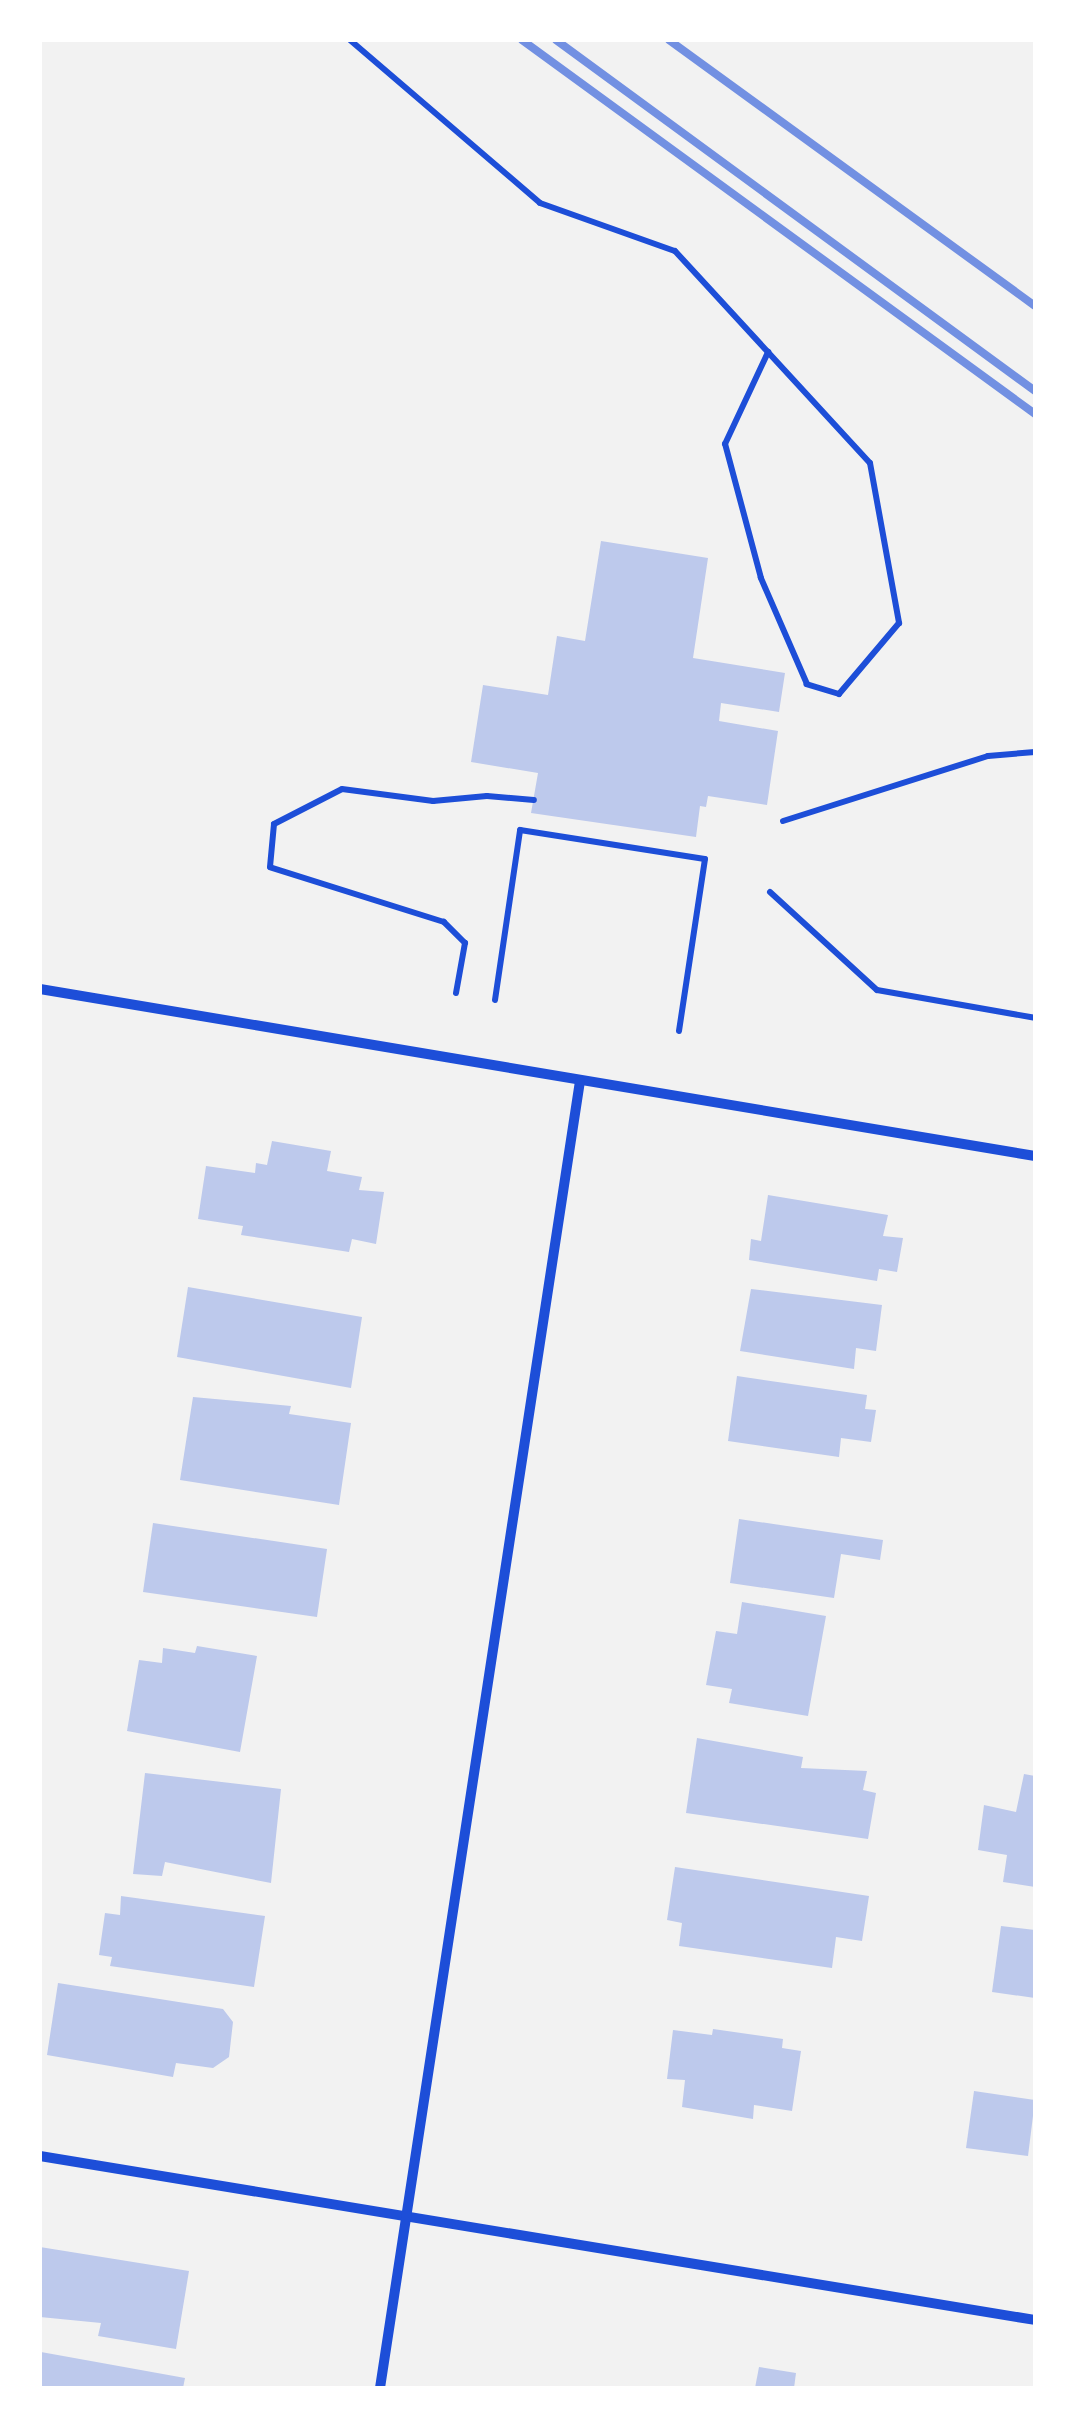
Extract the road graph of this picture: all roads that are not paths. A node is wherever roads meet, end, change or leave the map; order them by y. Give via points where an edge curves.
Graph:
1 (40, 989) edge
2 (580, 1081) junction
3 (1035, 1156) edge
4 (40, 2156) edge
5 (406, 2220) junction
6 (1035, 2320) edge
7 (380, 2388) edge

1 - 2 street
2 - 3 street
2 - 5 street
4 - 5 street
5 - 6 street
5 - 7 street

